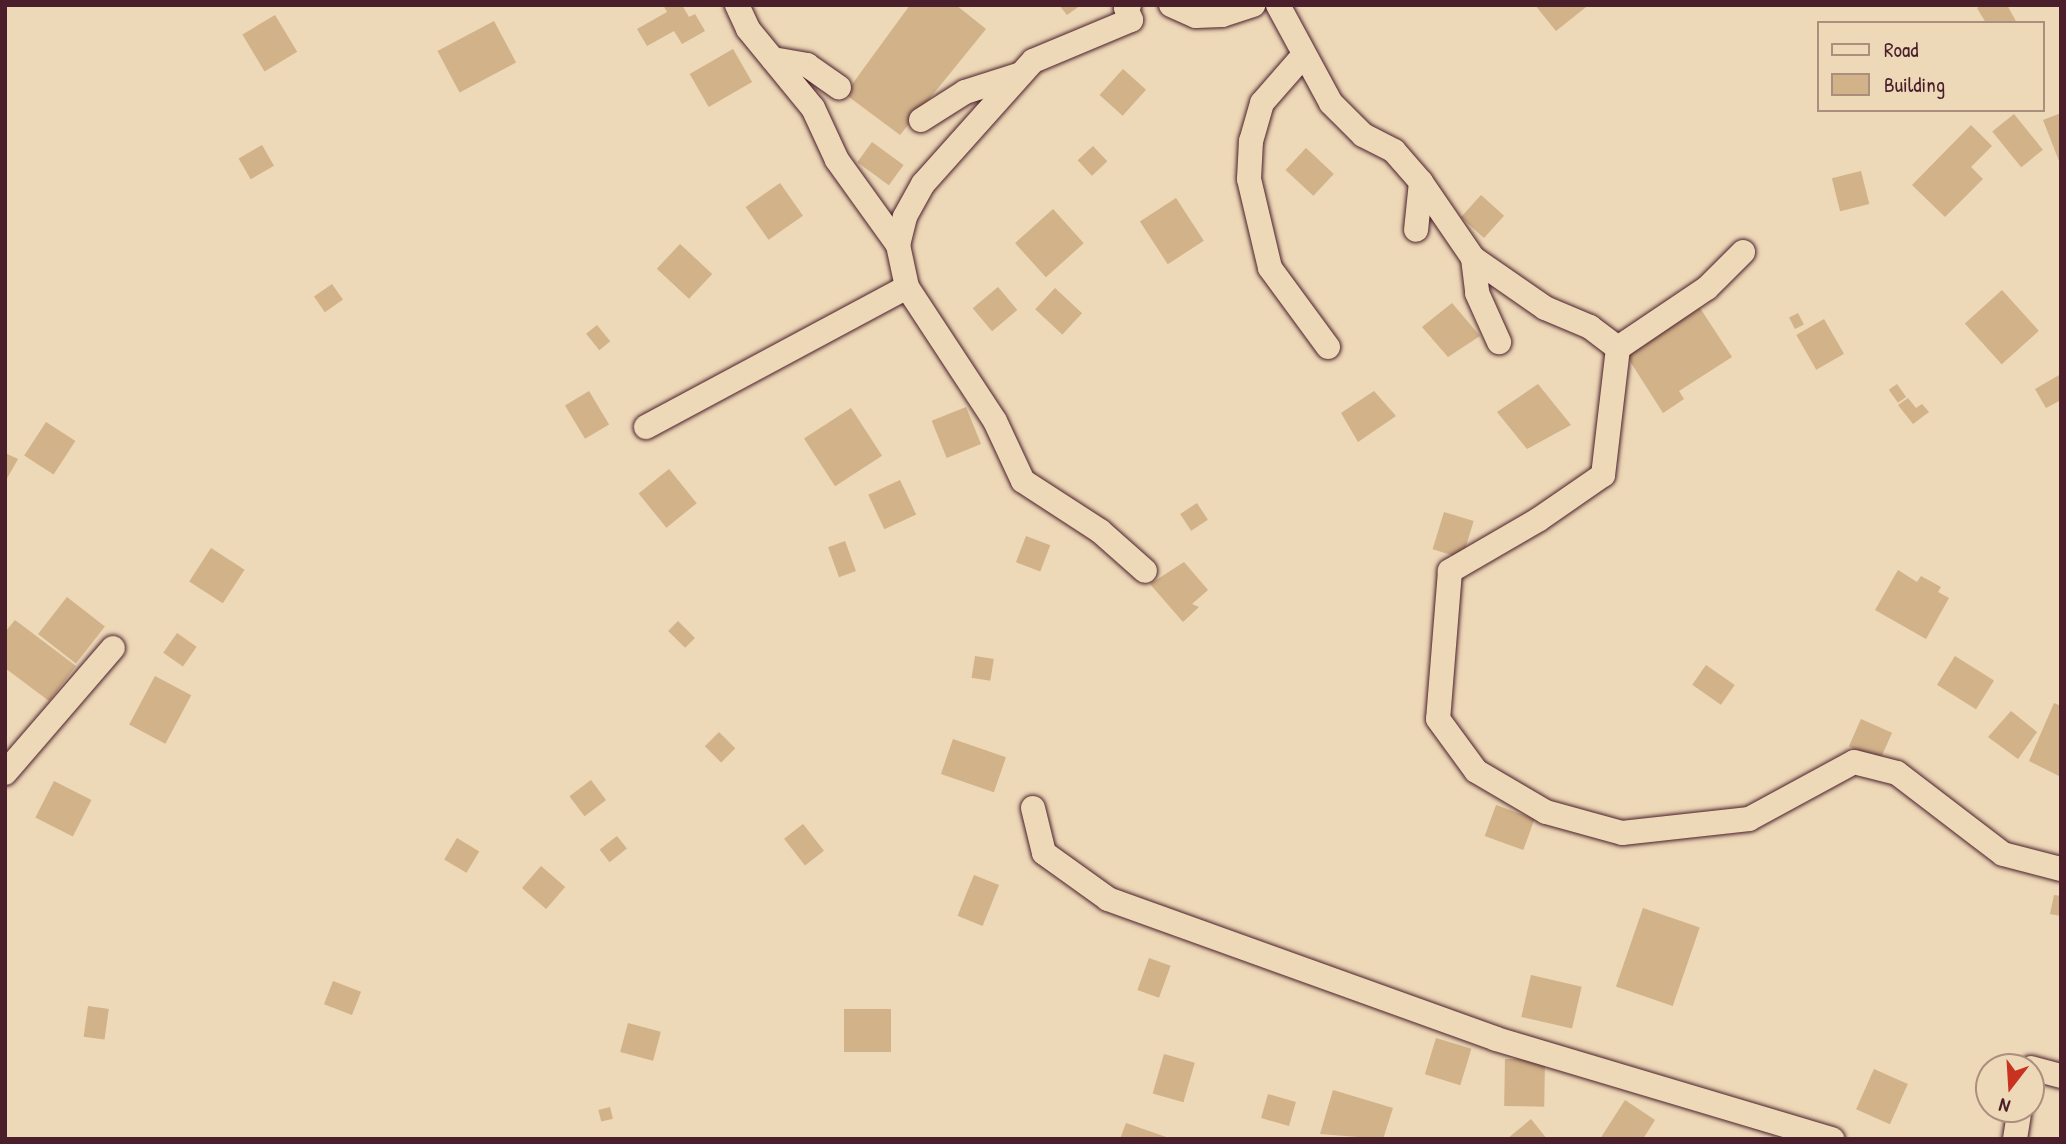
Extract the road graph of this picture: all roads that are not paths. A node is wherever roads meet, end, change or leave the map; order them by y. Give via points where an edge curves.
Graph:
1 (737, 5) edge
2 (1129, 5) edge
3 (1171, 5) edge
4 (1253, 5) edge
5 (1278, 5) edge
6 (1303, 56) junction
7 (772, 59) junction
8 (1022, 74) junction
9 (839, 87) dead end
10 (921, 120) dead end
11 (1421, 182) junction
12 (1416, 230) dead end
13 (898, 244) junction
14 (1743, 252) dead end
15 (1473, 258) junction
16 (907, 287) junction
17 (1499, 342) dead end
18 (1328, 347) dead end
19 (1618, 348) junction
20 (646, 427) dead end
21 (1145, 571) dead end
22 (113, 648) dead end
23 (5, 773) edge
24 (1033, 808) dead end
25 (2061, 869) edge
26 (1832, 1139) edge

1 - 7 street via 748,29
2 - 8 street via 1131,20 1033,61
3 - 4 street via 1196,16 1222,15
5 - 6 street
6 - 11 street via 1331,103 1363,135 1394,150
6 - 18 street via 1262,103 1251,141 1249,179 1270,268
7 - 9 street via 807,65
7 - 13 street via 813,108 837,160
8 - 10 street via 965,92
8 - 13 street via 923,184 905,217
11 - 12 street
11 - 15 street
13 - 16 street
14 - 19 street via 1707,288
15 - 17 street via 1476,293
15 - 19 street via 1545,308 1590,327
16 - 20 street
16 - 21 street via 995,421 1023,481 1058,508 1100,531
19 - 25 street via 1603,475 1538,520 1450,571 1438,719 1476,771 1546,812 1622,833 1749,819 1854,761 1897,773 2003,854
22 - 23 street
24 - 26 street via 1044,853 1108,899 1496,1039

